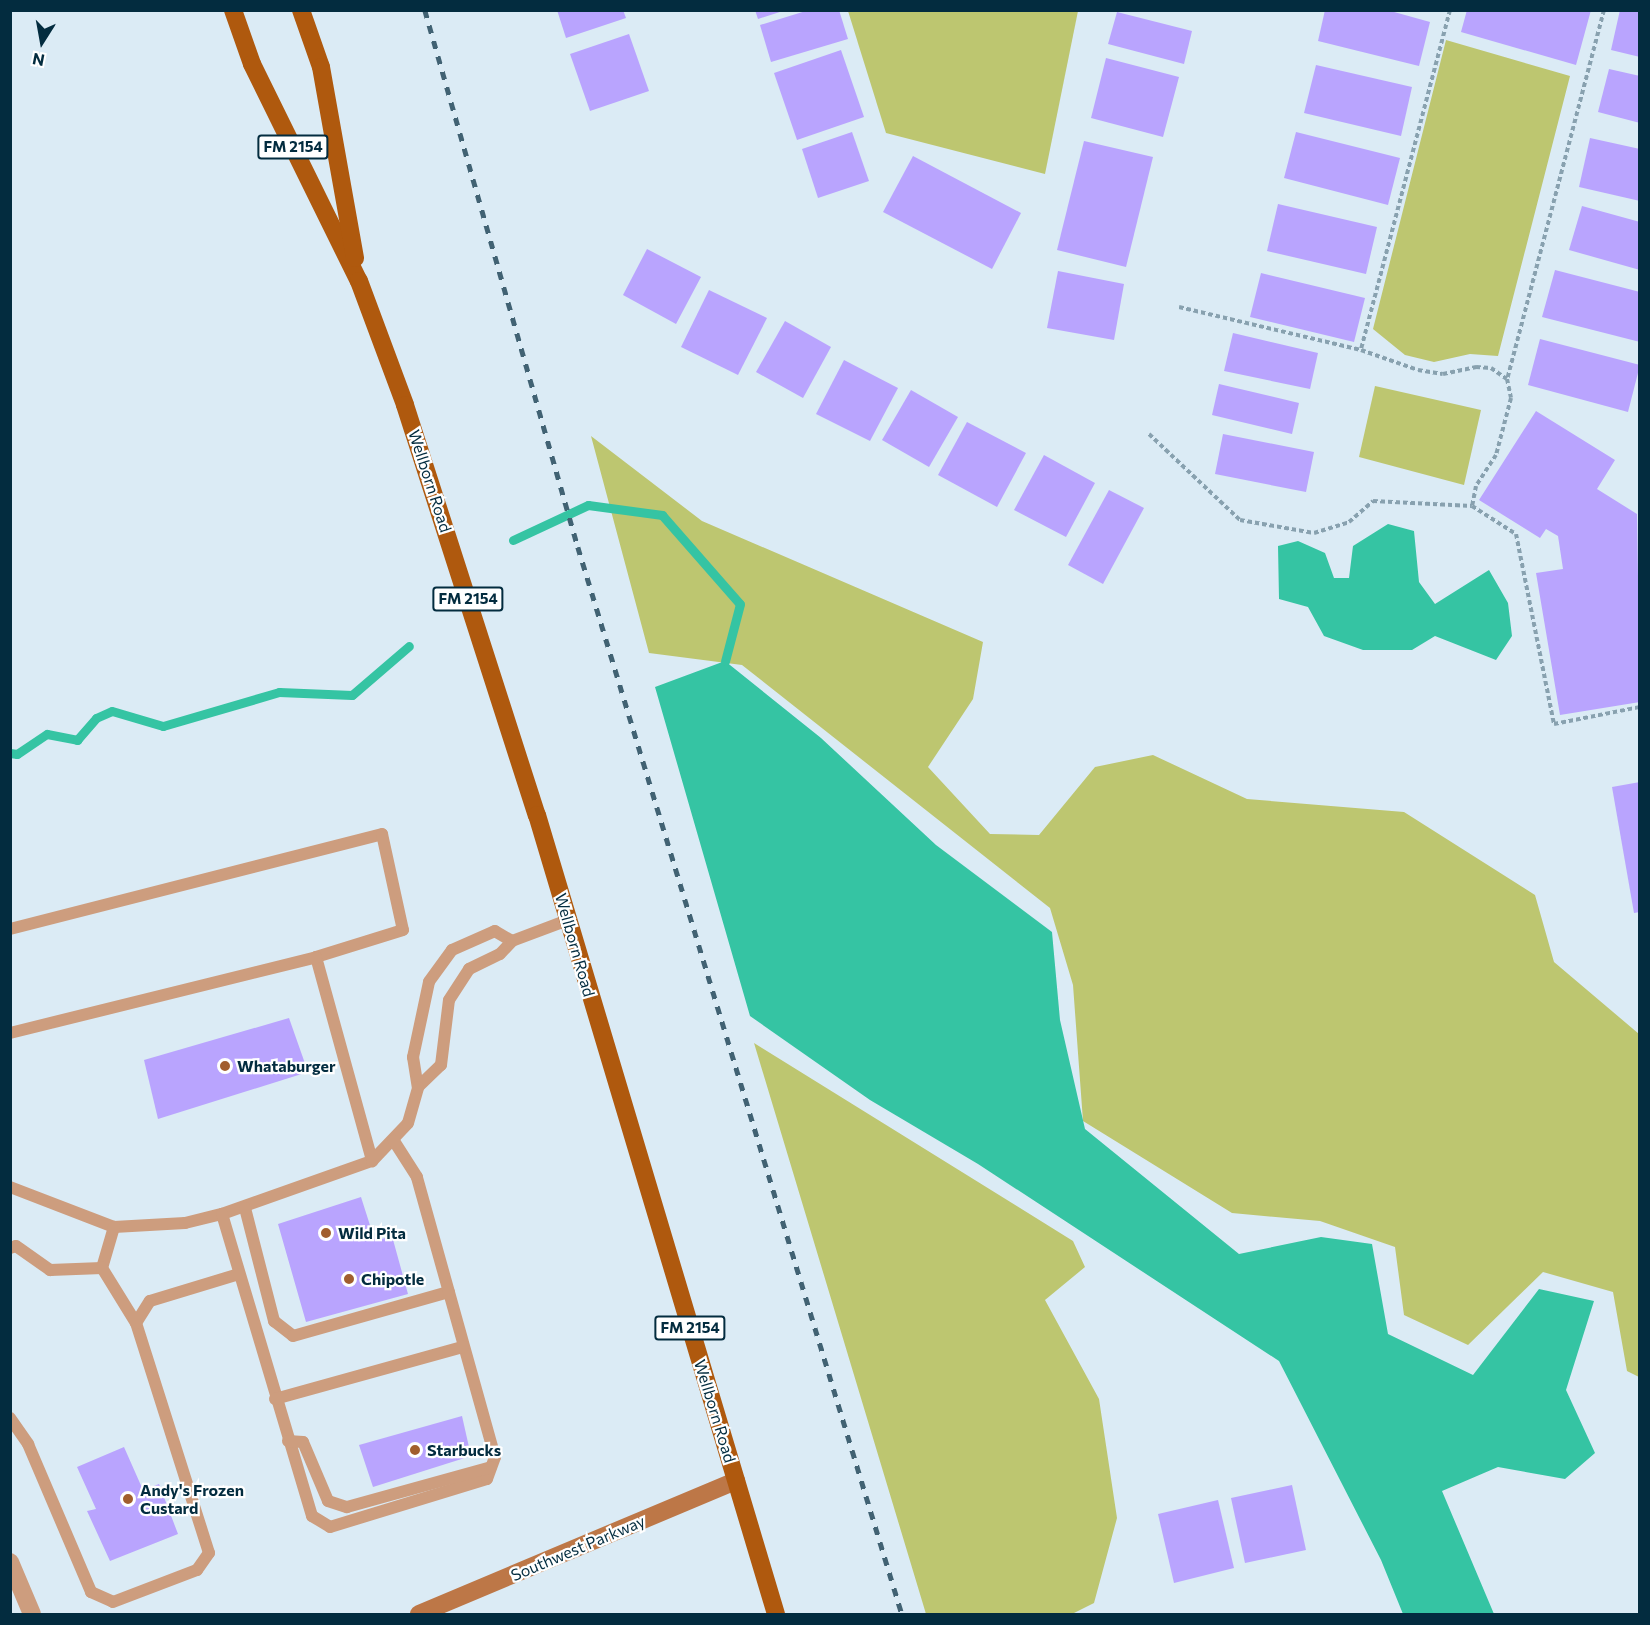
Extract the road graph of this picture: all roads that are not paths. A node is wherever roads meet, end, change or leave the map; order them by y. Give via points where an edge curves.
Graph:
1 (233, 10) edge
2 (301, 10) edge
3 (359, 281) junction
4 (568, 920) junction
5 (10, 928) edge
6 (512, 940) junction
7 (316, 957) junction
8 (10, 1033) edge
9 (418, 1087) junction
10 (394, 1141) junction
11 (372, 1161) junction
12 (10, 1187) edge
13 (245, 1208) junction
14 (222, 1214) junction
15 (114, 1227) junction
16 (10, 1248) edge
17 (102, 1268) junction
18 (239, 1274) junction
19 (449, 1292) junction
20 (136, 1323) junction
21 (463, 1347) junction
22 (275, 1399) junction
23 (10, 1418) edge
24 (288, 1442) junction
25 (491, 1467) junction
26 (736, 1481) junction
27 (10, 1562) edge
28 (32, 1614) edge
29 (419, 1614) edge
30 (776, 1614) edge

1 - 3 main road, Wellborn Road / FM 2154 via 252,64
2 - 3 main road, Wellborn Road / FM 2154 via 321,67
3 - 4 main road, Wellborn Road / FM 2154 via 409,416
4 - 6 lane
4 - 26 main road, Wellborn Road / FM 2154
5 - 7 lane via 382,834 403,930
6 - 9 lane via 500,954 470,969 449,1000 441,1065
6 - 9 lane via 495,931 452,950 429,982 413,1057
7 - 8 lane
7 - 11 lane
9 - 10 lane via 408,1123
10 - 11 lane
10 - 19 lane via 417,1177
11 - 13 lane
12 - 15 lane
13 - 14 lane
13 - 19 lane via 274,1321 293,1336
14 - 15 lane via 184,1223
14 - 18 lane
15 - 17 lane
16 - 17 lane via 16,1246 50,1270
17 - 20 lane
18 - 20 lane via 150,1301
18 - 22 lane
19 - 21 lane
20 - 23 lane via 208,1554 197,1570 113,1602 91,1592 28,1444
21 - 22 lane
21 - 25 lane via 495,1456
22 - 24 lane
24 - 25 lane via 303,1442 328,1501 347,1507
24 - 25 lane via 312,1516 330,1527 487,1479
26 - 29 main road, Southwest Parkway
26 - 30 main road, Wellborn Road / FM 2154
27 - 28 street

